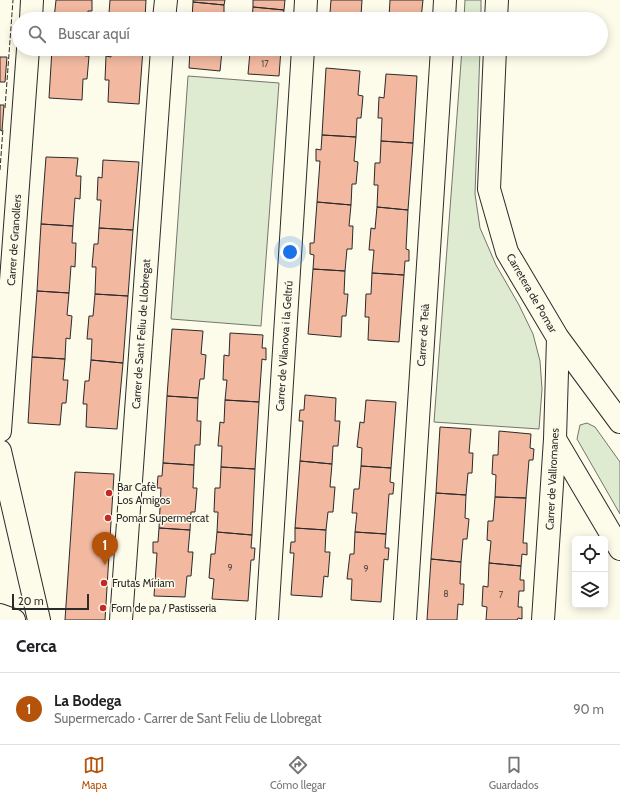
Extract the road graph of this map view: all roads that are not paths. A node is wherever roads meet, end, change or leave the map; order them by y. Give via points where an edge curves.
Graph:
1 (32, 0) edge
2 (166, 0) edge
3 (306, 0) edge
4 (445, 0) edge
5 (497, 0) edge
6 (31, 12) edge
7 (165, 12) edge
8 (305, 12) edge
9 (444, 12) edge
10 (496, 12) edge
11 (27, 56) edge
12 (161, 56) edge
13 (303, 56) edge
14 (442, 56) edge
15 (495, 56) edge
16 (558, 338) junction
17 (620, 422) edge
18 (0, 431) edge
19 (555, 439) junction
20 (0, 451) edge
21 (2, 472) edge
22 (620, 550) edge
23 (0, 615) edge
24 (14, 620) edge
25 (39, 620) edge
26 (121, 620) edge
27 (267, 620) edge
28 (405, 620) edge
29 (543, 620) edge

1 - 6 street
2 - 7 street
3 - 8 street
4 - 9 street
5 - 10 street
11 - 18 street, Carrer de Granollers
12 - 26 street, Carrer de Sant Feliu de Llobregat
13 - 27 street, Carrer de Vilanova i la Geltrú
14 - 28 street, Carrer de Teià
15 - 16 street, Carretera de Pomar via 489,189 507,252
16 - 17 street, Carretera de Pomar
16 - 19 street, Carrer de Vallromanes
19 - 22 street
19 - 29 street, Carrer de Vallromanes
20 - 21 street
21 - 25 street
23 - 24 street

